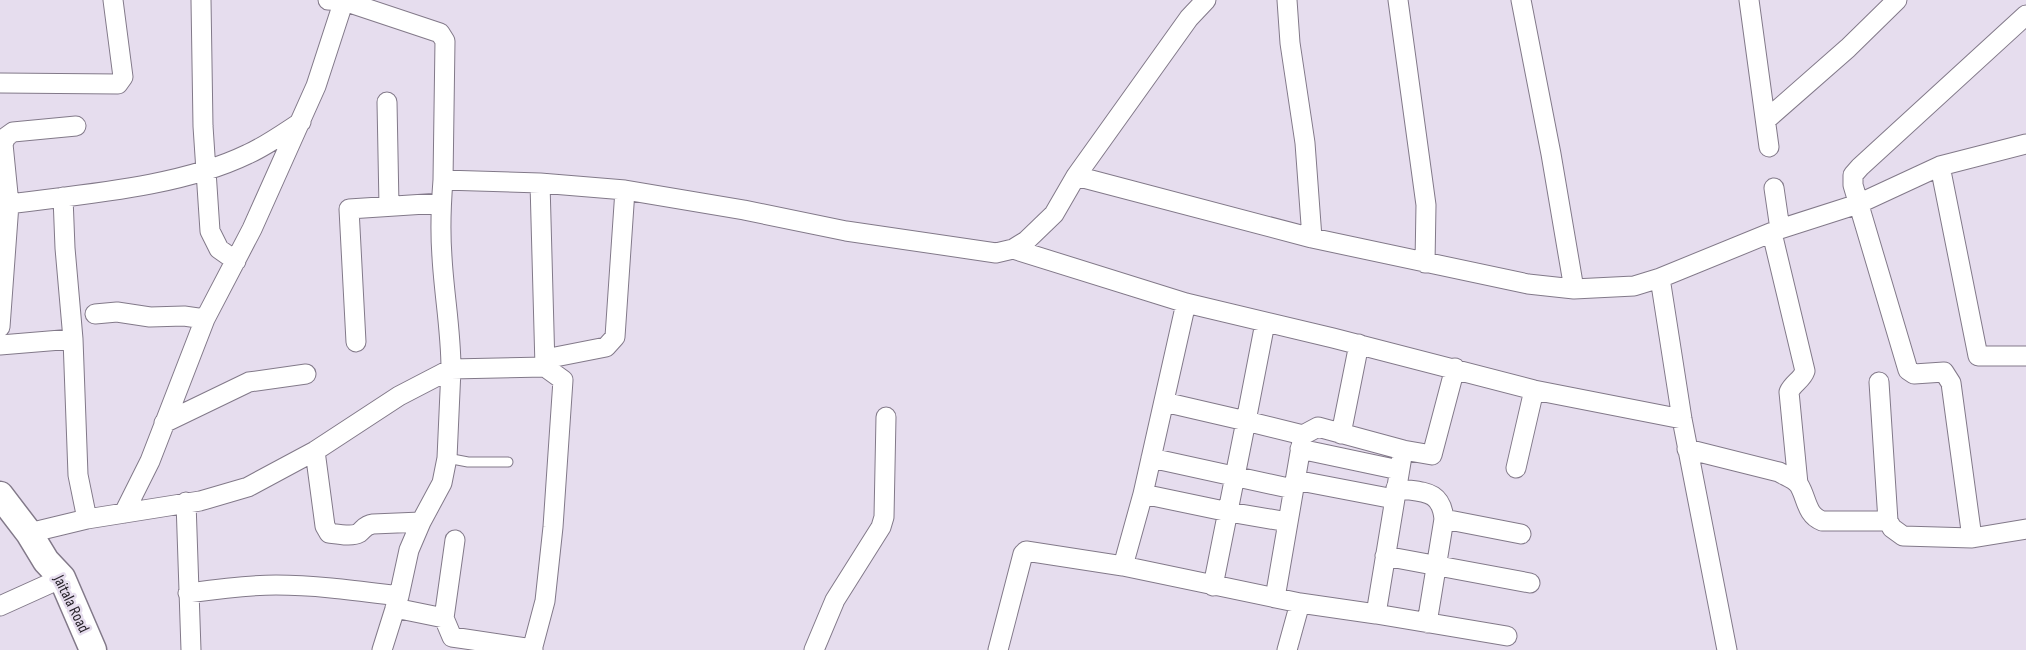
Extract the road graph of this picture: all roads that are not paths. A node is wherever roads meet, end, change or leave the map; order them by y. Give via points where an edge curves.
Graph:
1 (113, 0) edge
2 (201, 0) edge
3 (339, 0) edge
4 (1206, 0) edge
5 (1287, 0) edge
6 (1398, 0) edge
7 (1521, 0) edge
8 (1749, 0) edge
9 (1897, 0) edge
10 (2026, 15) edge
11 (0, 83) edge
12 (387, 102) dead end
13 (1766, 120) junction
14 (300, 122) junction
15 (76, 126) dead end
16 (2026, 144) edge
17 (1769, 146) dead end
18 (1940, 166) junction
19 (207, 170) junction
20 (1076, 176) junction
21 (443, 180) junction
22 (540, 183) junction
23 (1774, 188) dead end
24 (625, 190) junction
25 (63, 197) junction
26 (441, 203) junction
27 (1858, 204) junction
28 (4, 205) edge
29 (389, 206) junction
30 (1776, 231) junction
31 (1312, 238) junction
32 (1013, 249) junction
33 (236, 261) junction
34 (1425, 263) junction
35 (1660, 278) junction
36 (1574, 289) junction
37 (1186, 303) junction
38 (95, 314) dead end
39 (205, 319) junction
40 (1265, 323) junction
41 (0, 327) edge
42 (72, 339) junction
43 (356, 342) dead end
44 (1359, 344) junction
45 (0, 345) edge
46 (2026, 356) edge
47 (545, 363) junction
48 (1455, 368) junction
49 (451, 369) junction
50 (306, 374) dead end
51 (1879, 382) dead end
52 (1534, 390) junction
53 (1164, 402) junction
54 (886, 417) dead end
55 (1682, 419) junction
56 (1246, 421) junction
57 (164, 423) junction
58 (1341, 434) junction
59 (1301, 442) junction
60 (1687, 449) junction
61 (1403, 450) junction
62 (315, 451) junction
63 (447, 458) junction
64 (1151, 458) junction
65 (508, 462) dead end
66 (1516, 468) dead end
67 (1236, 477) junction
68 (1294, 484) junction
69 (1798, 484) junction
70 (1397, 486) junction
71 (1143, 494) junction
72 (0, 495) edge
73 (186, 502) junction
74 (1228, 512) junction
75 (124, 513) junction
76 (87, 519) junction
77 (1444, 519) junction
78 (1888, 521) junction
79 (421, 522) junction
80 (1288, 522) junction
81 (2026, 530) edge
82 (29, 533) junction
83 (1521, 534) dead end
84 (1972, 538) junction
85 (455, 540) dead end
86 (1385, 556) junction
87 (1123, 566) junction
88 (1437, 566) junction
89 (52, 575) junction
90 (1530, 583) dead end
91 (1213, 586) junction
92 (188, 593) junction
93 (1275, 598) junction
94 (397, 602) junction
95 (1300, 603) junction
96 (0, 606) edge
97 (1376, 614) junction
98 (444, 618) junction
99 (1427, 623) junction
100 (1507, 636) dead end
101 (78, 650) edge
102 (93, 650) edge
103 (191, 650) edge
104 (382, 650) edge
105 (532, 650) edge
106 (814, 650) edge
107 (998, 650) edge
108 (1287, 650) edge
109 (1727, 650) edge

1 - 11 street via 123,77 118,84
2 - 19 street
3 - 14 street via 316,86
3 - 21 street via 440,33 444,41
4 - 20 street via 1189,18
5 - 31 street via 1290,43 1306,143
6 - 34 street via 1426,205
7 - 36 street
8 - 13 street
9 - 13 street
10 - 27 street via 1860,167 1853,175
12 - 29 street
13 - 17 street
14 - 19 street via 248,154
14 - 33 street
15 - 28 street via 13,132 6,137
16 - 18 street
18 - 27 street
18 - 46 street via 1978,356
19 - 25 street via 120,189
19 - 33 street via 210,231 219,249
20 - 31 street
20 - 32 street via 1054,214 1037,232
21 - 22 street
21 - 26 street
22 - 24 street
22 - 47 street
23 - 30 street
24 - 32 street via 744,210 846,232 996,253
24 - 47 street via 615,337 606,347
25 - 28 street
25 - 42 street
26 - 29 street
26 - 49 street
27 - 30 street
27 - 84 street via 1908,370 1914,374 1944,372 1951,383
28 - 41 street
29 - 43 street via 352,208 348,213
30 - 35 street
30 - 69 street via 1805,371 1789,392
31 - 34 street
32 - 37 street
33 - 39 street
34 - 36 street via 1528,284
35 - 36 street via 1634,286
35 - 55 street
37 - 40 street
37 - 53 street
38 - 39 street via 118,312
39 - 57 street
40 - 44 street
40 - 56 street
42 - 45 street
42 - 76 street via 79,483
44 - 48 street
44 - 58 street
47 - 49 street
47 - 105 street via 563,380 545,601
48 - 52 street
48 - 61 street via 1432,455
49 - 62 street via 399,396
49 - 63 street
50 - 57 street via 249,382
51 - 78 street
52 - 55 street
52 - 66 street
53 - 56 street
53 - 64 street
54 - 106 street via 884,517 881,527 835,600
55 - 60 street
56 - 59 street
56 - 67 street
57 - 75 street via 150,461
58 - 59 street via 1318,427
58 - 61 street
59 - 68 street
59 - 70 street
60 - 69 street via 1779,472
60 - 109 street
61 - 70 street
62 - 73 street via 248,487
62 - 79 street via 325,526 329,533 355,534 367,525
63 - 65 lane via 468,462
63 - 79 street via 442,483
64 - 67 street
64 - 71 street
67 - 68 street
67 - 74 street
68 - 70 street
68 - 80 street
69 - 78 street via 1815,519
70 - 77 street via 1433,495 1440,500
70 - 86 street
71 - 74 street
71 - 87 street
72 - 82 street, Jaitala Road
73 - 75 street
73 - 92 street
74 - 80 street
74 - 91 street
75 - 76 street
76 - 82 street
77 - 83 street
77 - 88 street
78 - 84 street via 1903,536
79 - 94 street via 409,550
80 - 93 street
81 - 84 street
82 - 89 street, Jaitala Road
85 - 98 street
86 - 88 street
86 - 97 street
87 - 91 street
87 - 107 street via 1030,550 1024,552
88 - 90 street
88 - 99 street
89 - 96 street
89 - 101 street, Jaitala Road
89 - 102 street, Jaitala Road
91 - 93 street
92 - 94 street via 278,585 346,590
92 - 103 street
93 - 95 street
94 - 98 street
94 - 104 street
95 - 97 street
95 - 108 street
97 - 99 street
98 - 105 street via 452,637
99 - 100 street

